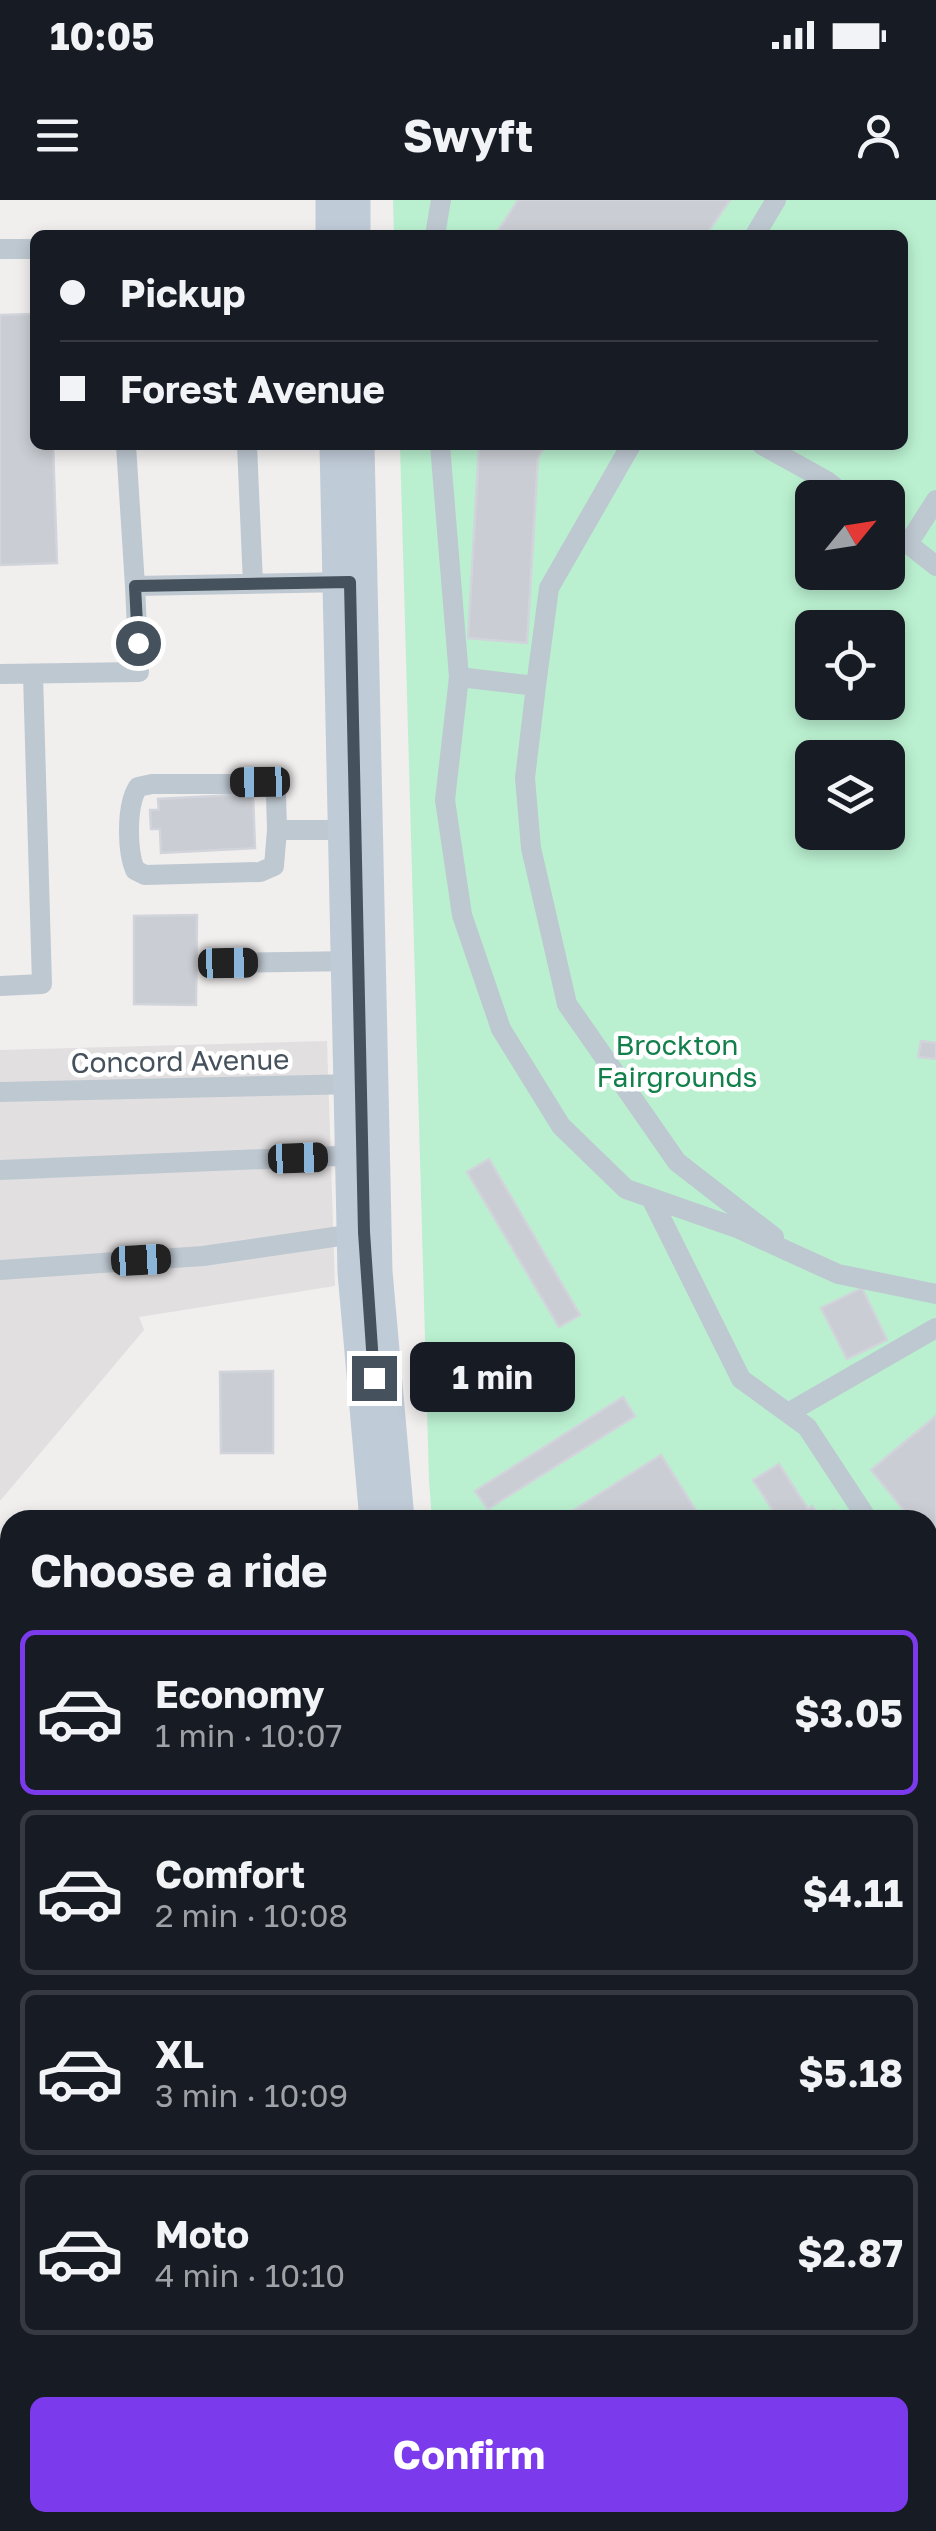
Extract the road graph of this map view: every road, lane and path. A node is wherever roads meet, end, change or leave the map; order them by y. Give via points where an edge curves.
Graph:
1 (343, 200) edge
2 (440, 200) edge
3 (776, 200) edge
4 (344, 230) edge
5 (435, 230) edge
6 (758, 230) edge
7 (30, 248) edge
8 (0, 249) edge
9 (126, 450) edge
10 (247, 450) edge
11 (347, 450) edge
12 (440, 450) edge
13 (627, 450) edge
14 (771, 450) edge
15 (824, 480) edge
16 (936, 500) edge
17 (905, 542) edge
18 (908, 544) junction
19 (936, 566) edge
20 (350, 582) junction
21 (253, 584) junction
22 (135, 586) junction
23 (0, 674) edge
24 (33, 674) junction
25 (460, 678) junction
26 (536, 686) junction
27 (277, 830) junction
28 (354, 830) junction
29 (357, 960) junction
30 (228, 963) dead end
31 (0, 986) edge
32 (360, 1084) junction
33 (0, 1092) edge
34 (361, 1155) junction
35 (0, 1170) edge
36 (651, 1198) junction
37 (364, 1232) junction
38 (804, 1260) junction
39 (0, 1270) edge
40 (936, 1294) edge
41 (936, 1328) edge
42 (788, 1413) junction
43 (386, 1510) edge
44 (861, 1510) edge

1 - 4 street
2 - 5 lane
3 - 6 lane
7 - 8 lane
9 - 22 lane
10 - 21 lane
11 - 20 street
12 - 25 lane
13 - 26 lane via 548,588
14 - 15 lane
16 - 18 lane
17 - 18 lane
18 - 19 lane
20 - 21 lane
20 - 28 street
21 - 22 lane
22 - 24 lane via 139,672
23 - 24 lane
24 - 31 lane via 42,984
25 - 26 lane
25 - 36 lane via 445,800 462,915 501,1029 561,1126 626,1190
26 - 38 lane via 525,778 530,848 567,1004 677,1162
27 - 27 lane via 274,866 260,872 145,874 130,857 130,799 138,787 152,784 270,784
27 - 28 lane
28 - 29 street
29 - 30 lane
29 - 32 street
32 - 33 lane, Concord Avenue
32 - 34 street
34 - 35 lane
34 - 37 street
36 - 38 lane
36 - 42 lane via 741,1379
37 - 39 lane via 203,1256
37 - 43 street
38 - 40 lane via 838,1274
41 - 42 lane
42 - 44 lane via 807,1427

